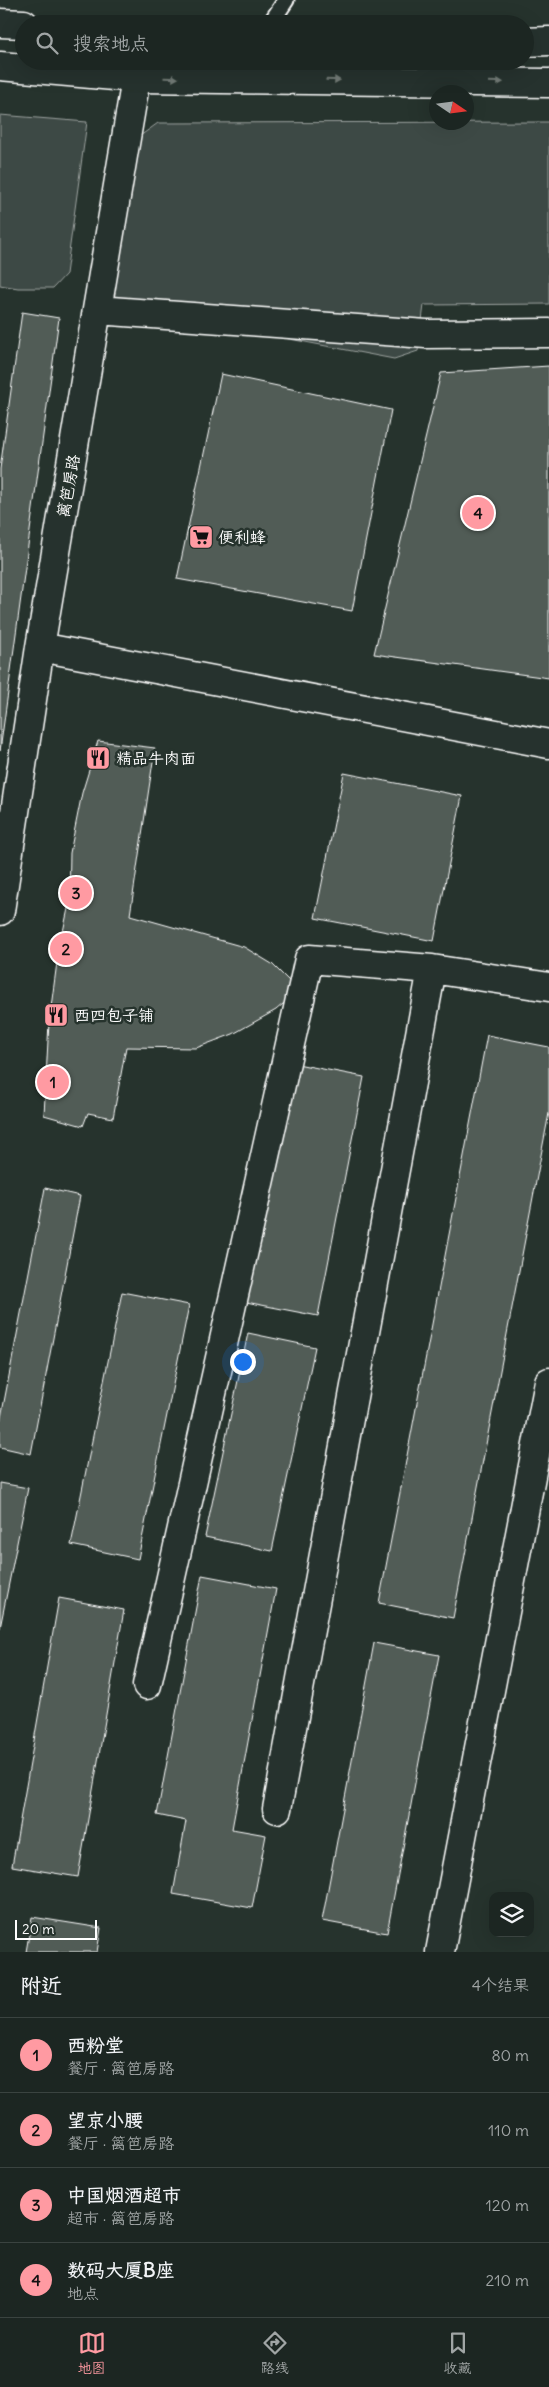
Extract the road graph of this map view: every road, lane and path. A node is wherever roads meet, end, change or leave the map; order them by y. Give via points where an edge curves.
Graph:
1 (286, 0) edge
2 (276, 15) edge
3 (0, 23) edge
4 (15, 24) edge
5 (549, 41) edge
6 (534, 42) edge
7 (0, 66) edge
8 (15, 66) edge
9 (138, 70) edge
10 (167, 70) edge
11 (549, 83) edge
12 (98, 310) junction
13 (549, 333) edge
14 (40, 648) junction
15 (549, 744) edge
16 (0, 911) edge
17 (432, 970) junction
18 (549, 987) edge
19 (549, 1382) edge
20 (147, 1685) dead end
21 (277, 1808) dead end
22 (440, 1952) edge

1 - 2 lane
3 - 4 street
5 - 6 street
7 - 8 street
9 - 12 street, 篱笆房路
10 -> 11 street
12 - 13 street via 426,334
12 - 14 street, 篱笆房路
14 - 15 street
14 - 16 street, 篱笆房路
17 - 18 street
17 - 20 street via 310,958
17 - 21 street
19 - 22 street

